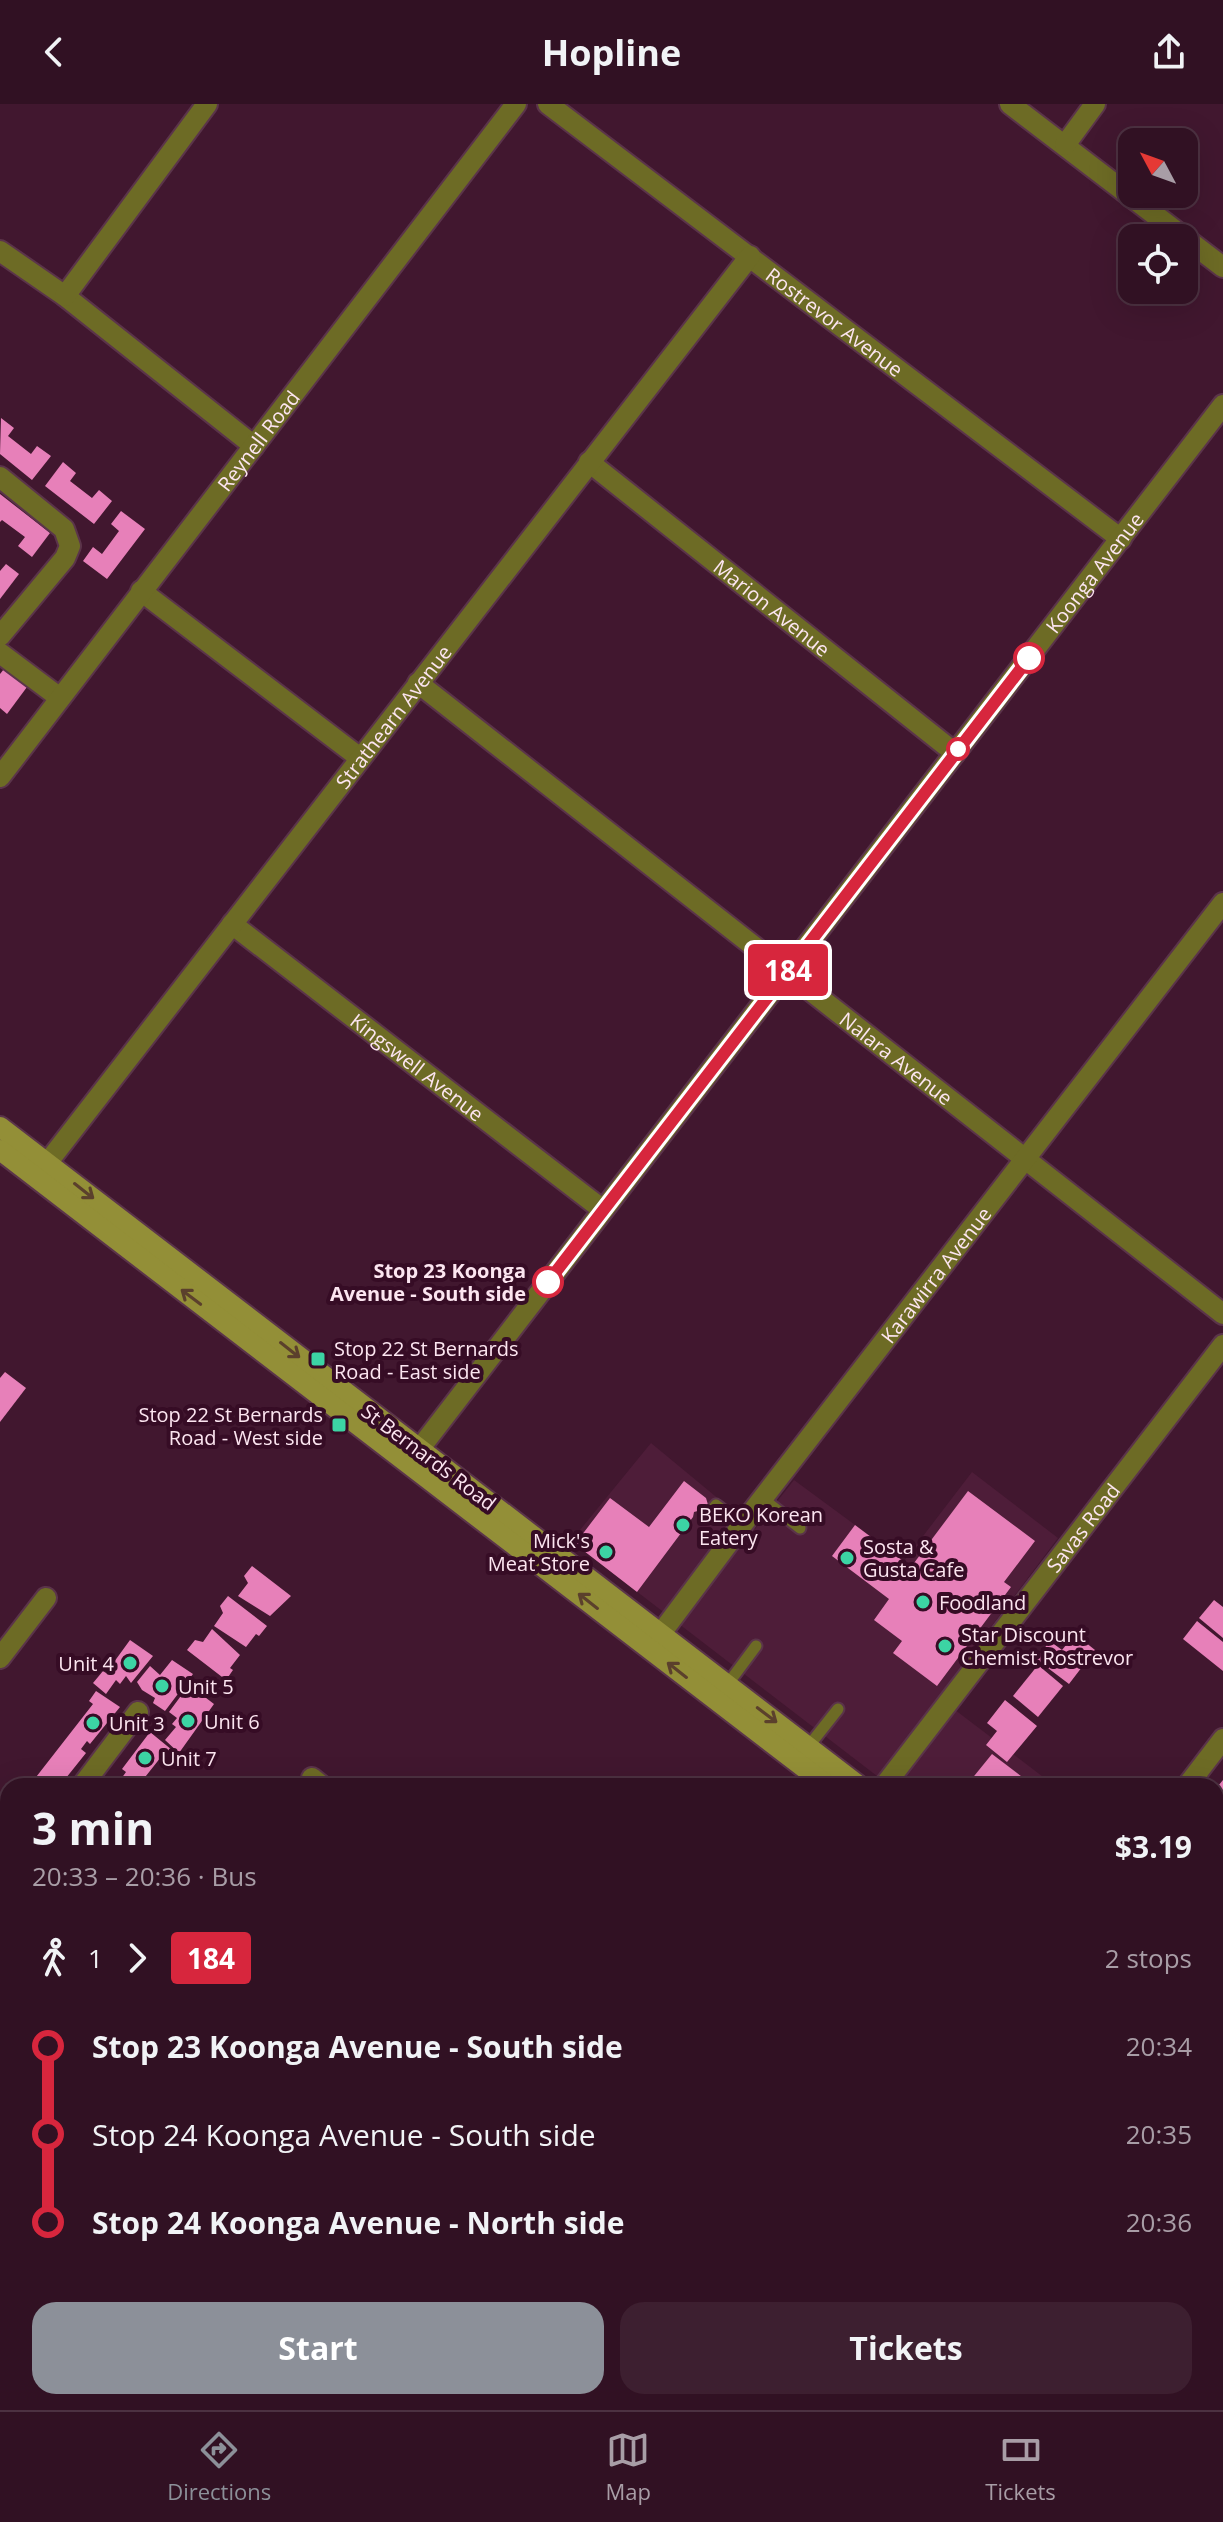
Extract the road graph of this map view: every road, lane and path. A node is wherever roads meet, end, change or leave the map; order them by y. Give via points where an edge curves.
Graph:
1 (207, 104) edge
2 (516, 104) edge
3 (548, 104) edge
4 (1010, 104) edge
5 (1095, 104) edge
6 (1065, 145) junction
7 (0, 251) edge
8 (750, 256) junction
9 (1223, 267) edge
10 (65, 296) junction
11 (1223, 405) edge
12 (254, 446) junction
13 (589, 462) junction
14 (0, 477) edge
15 (1121, 539) junction
16 (141, 591) junction
17 (0, 636) edge
18 (0, 653) edge
19 (418, 683) junction
20 (60, 698) junction
21 (955, 753) junction
22 (360, 758) junction
23 (0, 777) edge
24 (1223, 903) edge
25 (232, 924) junction
26 (787, 971) junction
27 (0, 1127) edge
28 (0, 1150) edge
29 (1027, 1158) junction
30 (41, 1170) junction
31 (603, 1210) junction
32 (1223, 1314) edge
33 (1223, 1345) edge
34 (414, 1456) junction
35 (763, 1499) junction
36 (711, 1512) dead end
37 (742, 1525) junction
38 (800, 1528) dead end
39 (46, 1598) dead end
40 (655, 1641) junction
41 (756, 1646) dead end
42 (0, 1658) edge
43 (727, 1685) junction
44 (838, 1709) dead end
45 (138, 1712) dead end
46 (1223, 1739) edge
47 (808, 1747) junction
48 (88, 1778) edge
49 (818, 1778) edge
50 (849, 1778) edge
51 (890, 1778) edge
52 (1193, 1778) edge

1 - 10 street
2 - 12 street, Reynell Road
3 - 8 street, Rostrevor Avenue
4 - 6 street
5 - 6 street
6 - 9 street
7 - 10 street
8 - 13 street, Strathearn Avenue
8 - 15 street, Rostrevor Avenue
10 - 12 street
11 - 15 street, Koonga Avenue
12 - 16 street, Reynell Road
13 - 19 street, Strathearn Avenue
13 - 21 street, Marion Avenue
14 - 17 street via 64,529 70,546
15 - 21 street, Koonga Avenue
16 - 20 street, Reynell Road
16 - 22 street
18 - 20 street
19 - 22 street, Strathearn Avenue
19 - 26 street, Nalara Avenue
20 - 23 street, Reynell Road
21 - 26 street, Koonga Avenue
22 - 25 street, Strathearn Avenue
24 - 29 street, Karawirra Avenue
25 - 30 street, Strathearn Avenue
25 - 31 street, Kingswell Avenue
26 - 29 street, Nalara Avenue
26 - 31 street, Koonga Avenue
27 - 30 main road, St Bernards Road
28 - 30 main road, St Bernards Road
29 - 32 street, Nalara Avenue
29 - 35 street, Karawirra Avenue
30 - 34 main road, St Bernards Road
31 - 34 street, Koonga Avenue
33 - 51 street, Savas Road
34 - 40 main road, St Bernards Road
35 - 37 street, Karawirra Avenue
35 - 38 lane
36 - 37 lane via 716,1505
37 - 40 street, Karawirra Avenue
39 - 42 street
40 - 43 main road, St Bernards Road
49 -> 40 main road, St Bernards Road
41 - 43 lane
43 -> 47 main road, St Bernards Road
44 - 47 lane
45 - 48 street
46 - 52 street
47 - 50 main road, St Bernards Road

